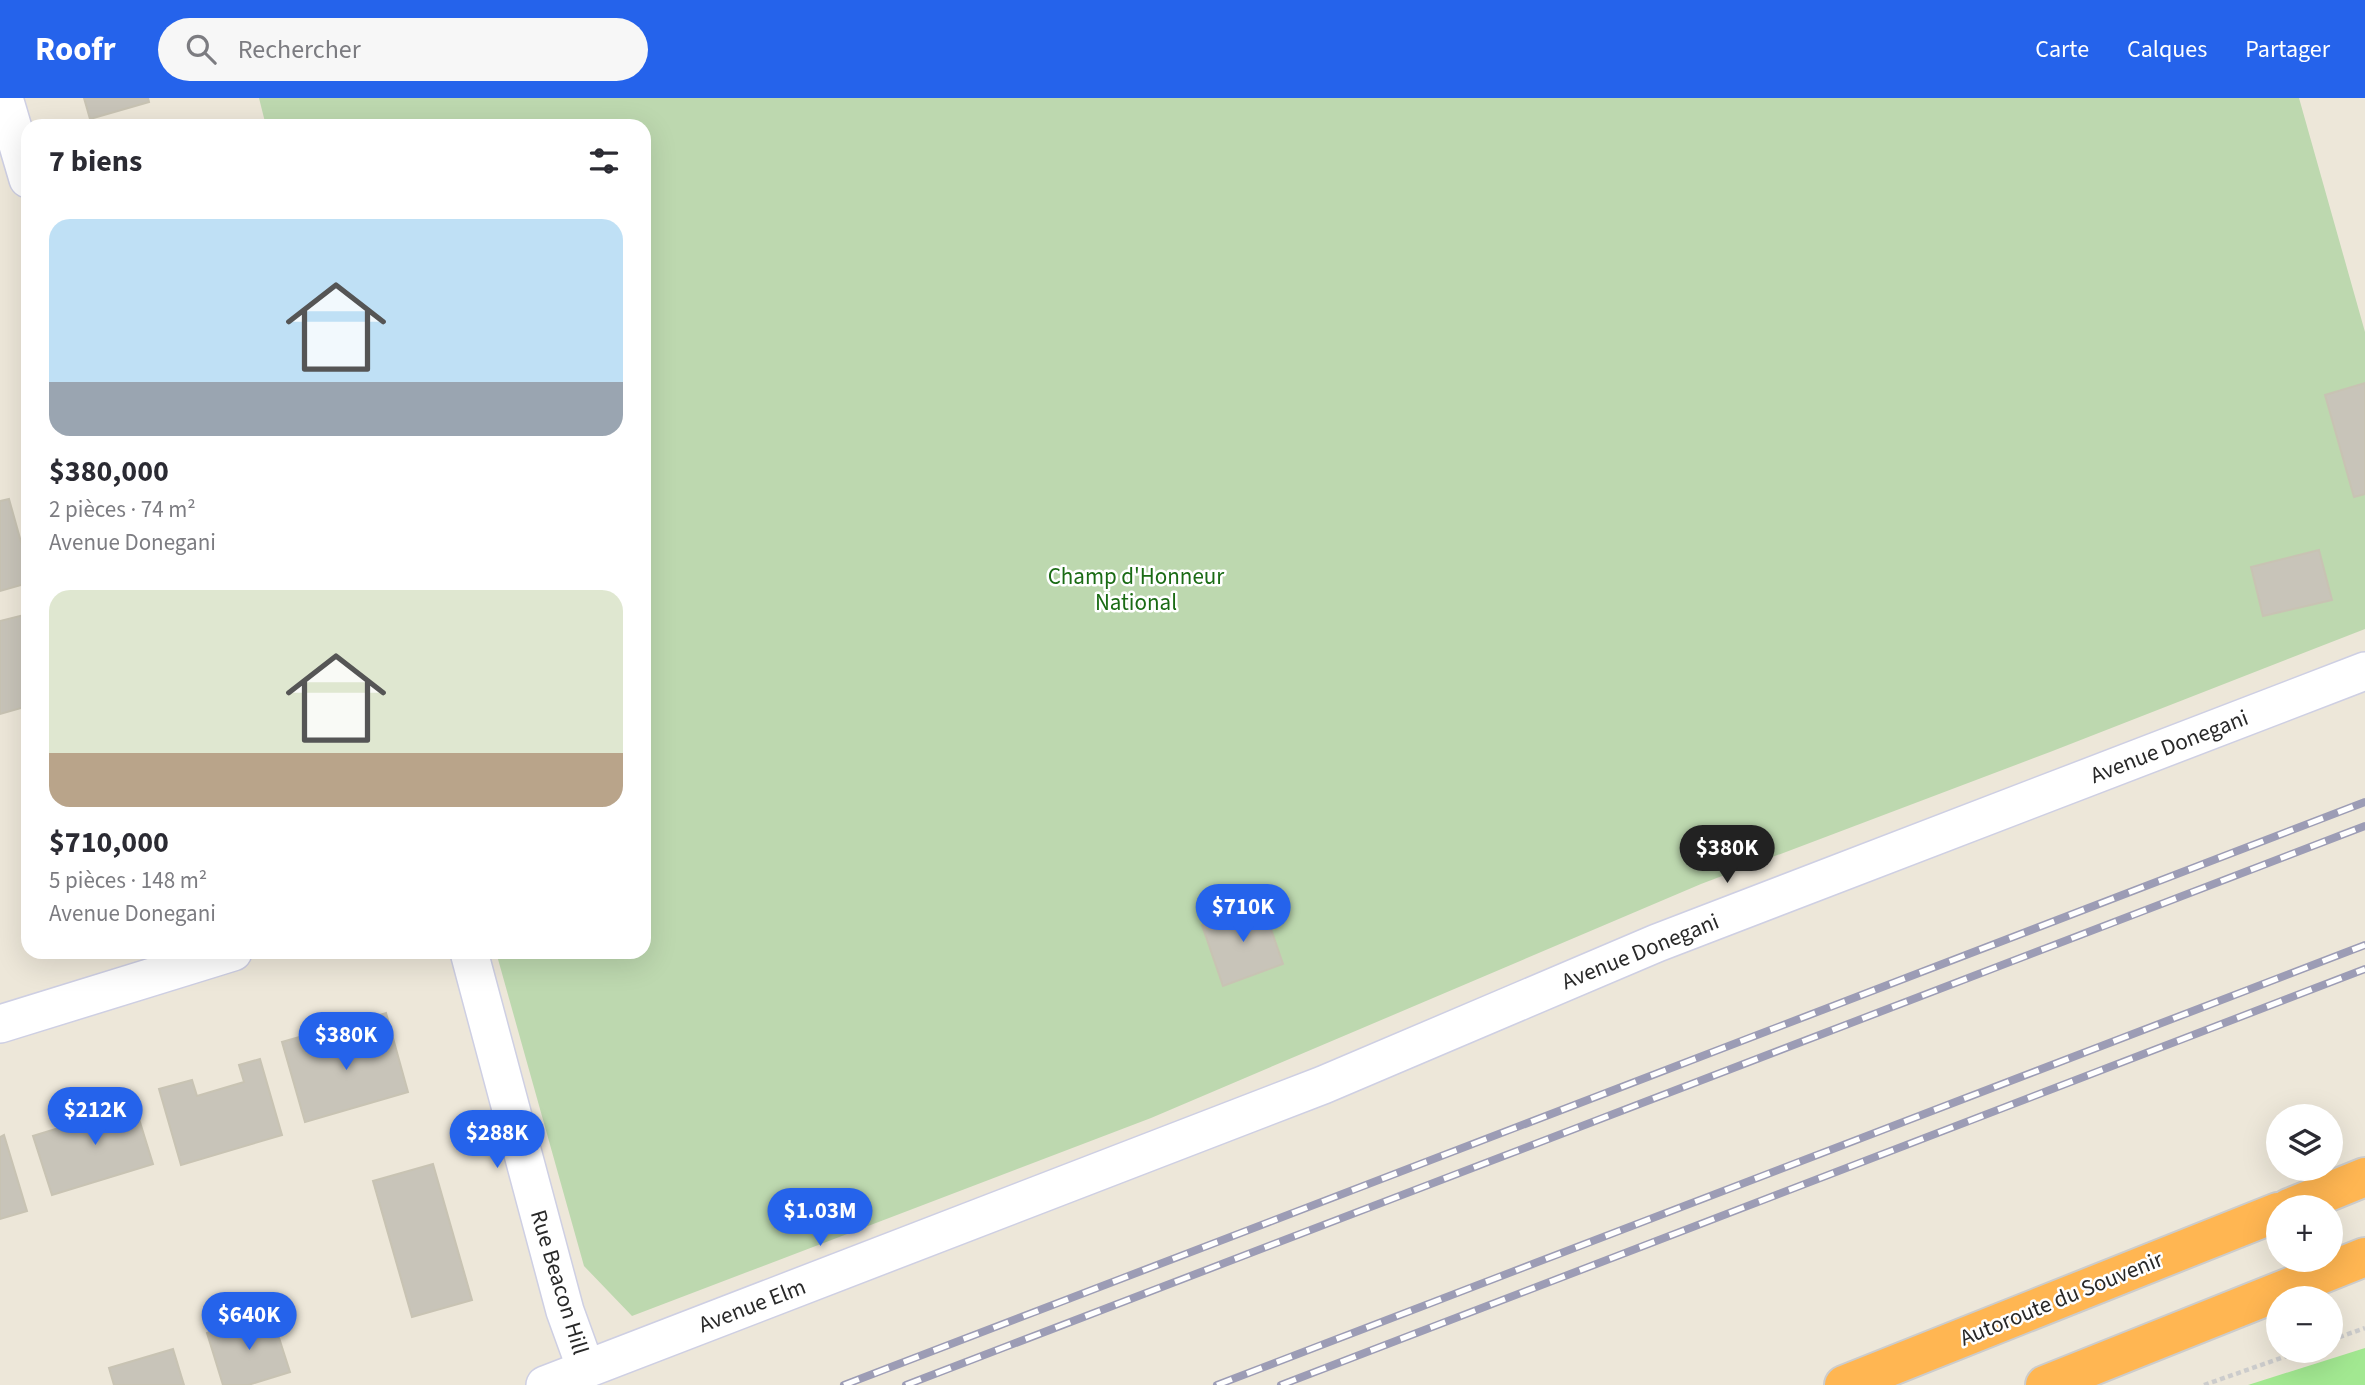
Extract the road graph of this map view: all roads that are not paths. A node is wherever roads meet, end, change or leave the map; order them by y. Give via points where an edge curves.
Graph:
1 (4, 98) edge
2 (21, 155) edge
3 (2365, 671) edge
4 (210, 959) edge
5 (471, 959) edge
6 (0, 1024) edge
7 (1116, 1166) joint
8 (2365, 1177) edge
9 (2320, 1195) edge
10 (2266, 1217) edge
11 (2365, 1257) edge
12 (586, 1369) junction
13 (545, 1385) edge
14 (1844, 1385) edge
15 (2045, 1385) edge

1 - 2 street
3 - 7 street, Avenue Donegani via 1633,953 1379,1063
4 - 6 street
5 - 12 street, Rue Beacon Hill via 565,1311
7 - 12 street, Avenue Elm
8 - 9 highway
10 - 14 highway, Autoroute du Souvenir
11 - 15 highway
12 - 13 street, Avenue Elm

